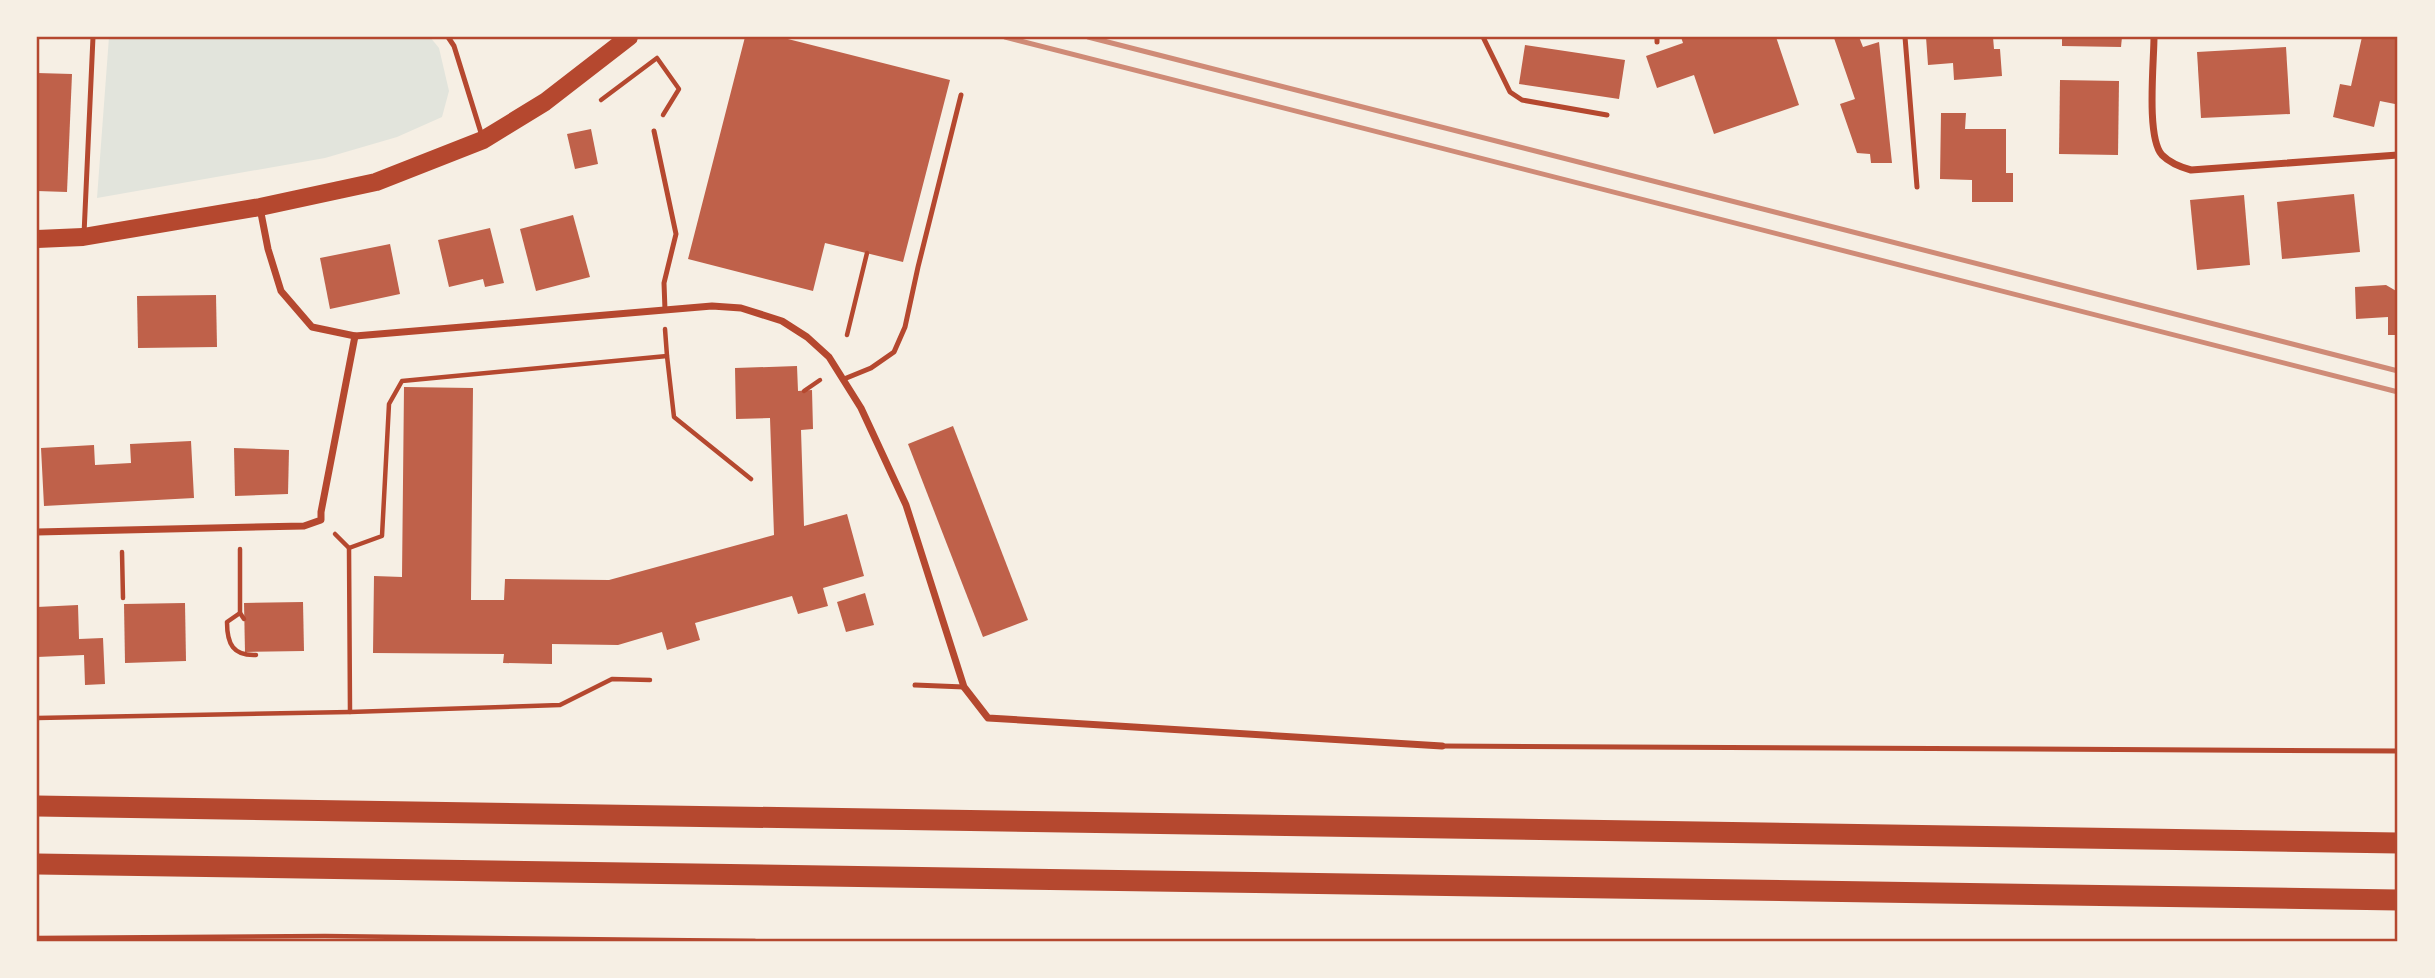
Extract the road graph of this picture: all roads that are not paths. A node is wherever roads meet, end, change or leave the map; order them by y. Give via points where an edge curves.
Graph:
1 (93, 37) edge
2 (448, 37) edge
3 (629, 37) edge
4 (1483, 37) edge
5 (1905, 37) edge
6 (2154, 37) edge
7 (961, 95) dead end
8 (1607, 115) dead end
9 (654, 131) road end
10 (483, 140) junction
11 (2398, 155) edge
12 (1917, 187) dead end
13 (260, 207) junction
14 (83, 237) junction
15 (37, 239) edge
16 (665, 310) junction
17 (355, 337) junction
18 (844, 379) junction
19 (37, 532) edge
20 (915, 685) dead end
21 (964, 687) junction
22 (1442, 746) joint
23 (2398, 751) edge
24 (37, 806) edge
25 (2398, 843) edge
26 (37, 864) edge
27 (2398, 900) edge

1 - 14 lane
2 - 10 lane
3 - 10 main road via 545,102
4 - 8 lane via 1510,92 1522,100
5 - 12 lane
6 - 11 street via 2153,136 2160,153 2175,165 2191,170
7 - 18 lane via 905,327 894,352
9 - 16 lane via 676,234 664,283
10 - 13 main road via 376,182
13 - 14 main road
13 - 17 street via 281,291 312,327
14 - 15 main road
16 - 17 street
16 - 18 street via 741,308 782,321 830,357
17 - 19 street via 321,520 304,526
18 - 21 street via 906,505
20 - 21 lane
21 - 22 street via 988,718
22 - 23 lane
24 - 25 highway
26 - 27 highway

